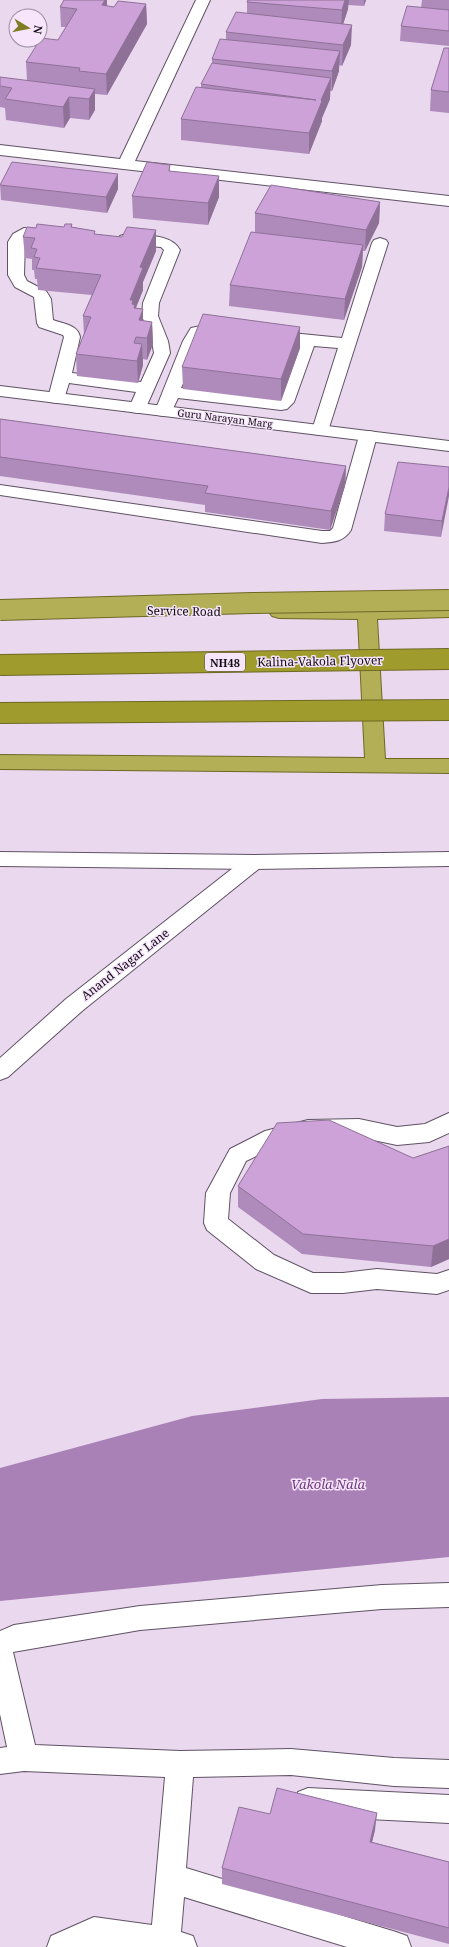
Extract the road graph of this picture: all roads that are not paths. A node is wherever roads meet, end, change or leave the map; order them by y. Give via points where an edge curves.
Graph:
1 (203, 0) edge
2 (0, 150) edge
3 (126, 163) junction
4 (449, 201) edge
5 (72, 235) edge
6 (110, 238) edge
7 (380, 243) dead end
8 (308, 340) junction
9 (348, 344) junction
10 (62, 377) junction
11 (147, 388) junction
12 (0, 391) edge
13 (171, 392) junction
14 (57, 398) junction
15 (138, 408) junction
16 (164, 411) junction
17 (320, 430) junction
18 (368, 436) junction
19 (449, 446) edge
20 (0, 490) edge
21 (449, 600) edge
22 (0, 609) edge
23 (449, 610) edge
24 (367, 613) junction
25 (449, 659) edge
26 (0, 665) edge
27 (449, 710) edge
28 (0, 713) edge
29 (0, 762) edge
30 (375, 765) junction
31 (449, 766) edge
32 (0, 859) edge
33 (449, 859) edge
34 (254, 862) junction
35 (0, 1071) edge
36 (449, 1122) edge
37 (449, 1280) edge
38 (449, 1595) edge
39 (0, 1648) edge
40 (0, 1653) edge
41 (12, 1759) edge
42 (180, 1764) junction
43 (449, 1774) edge
44 (284, 1801) edge
45 (449, 1808) edge
46 (170, 1878) junction
47 (173, 1945) edge
48 (62, 1947) edge
49 (396, 1947) edge

1 - 3 street
2 - 3 street
3 - 4 street
5 - 10 street via 24,233 16,242 16,275 21,284 40,294 43,299 45,323 71,332
6 - 11 street via 165,243 172,250 151,303 150,316 162,353
7 - 9 street
8 - 9 street
8 - 13 street via 211,329 197,332
8 - 13 street via 286,402 281,405
9 - 17 street
10 - 11 street
10 - 14 street
11 - 15 street
12 - 14 street, Guru Narayan Marg
13 - 16 street
14 - 15 street, Guru Narayan Marg
15 - 16 street, Guru Narayan Marg
16 - 17 street, Guru Narayan Marg
17 - 18 street, Guru Narayan Marg
18 - 19 street, Guru Narayan Marg
18 - 20 street via 349,477 342,530 335,536
21 - 22 highway, bridge
22 - 24 highway, Service Road
23 - 24 highway, Service Road
24 - 30 highway
25 - 26 highway, Kalina-Vakola Flyover / NH48, bridge
27 - 28 highway, bridge
29 - 30 highway
30 - 31 highway
32 - 34 street
33 - 34 street
34 - 35 street, Anand Nagar Lane via 74,1005
36 - 37 street via 429,1133 397,1136 359,1128 308,1129 273,1137 238,1156 218,1193 216,1223 265,1262 311,1283 378,1279 437,1284
38 - 39 street via 382,1597 140,1618 14,1638 3,1643
40 - 41 street
41 - 42 street
42 - 43 street via 291,1762 394,1772
42 - 46 street
44 - 45 street
46 - 47 street
46 - 49 street
47 - 48 street via 94,1932

